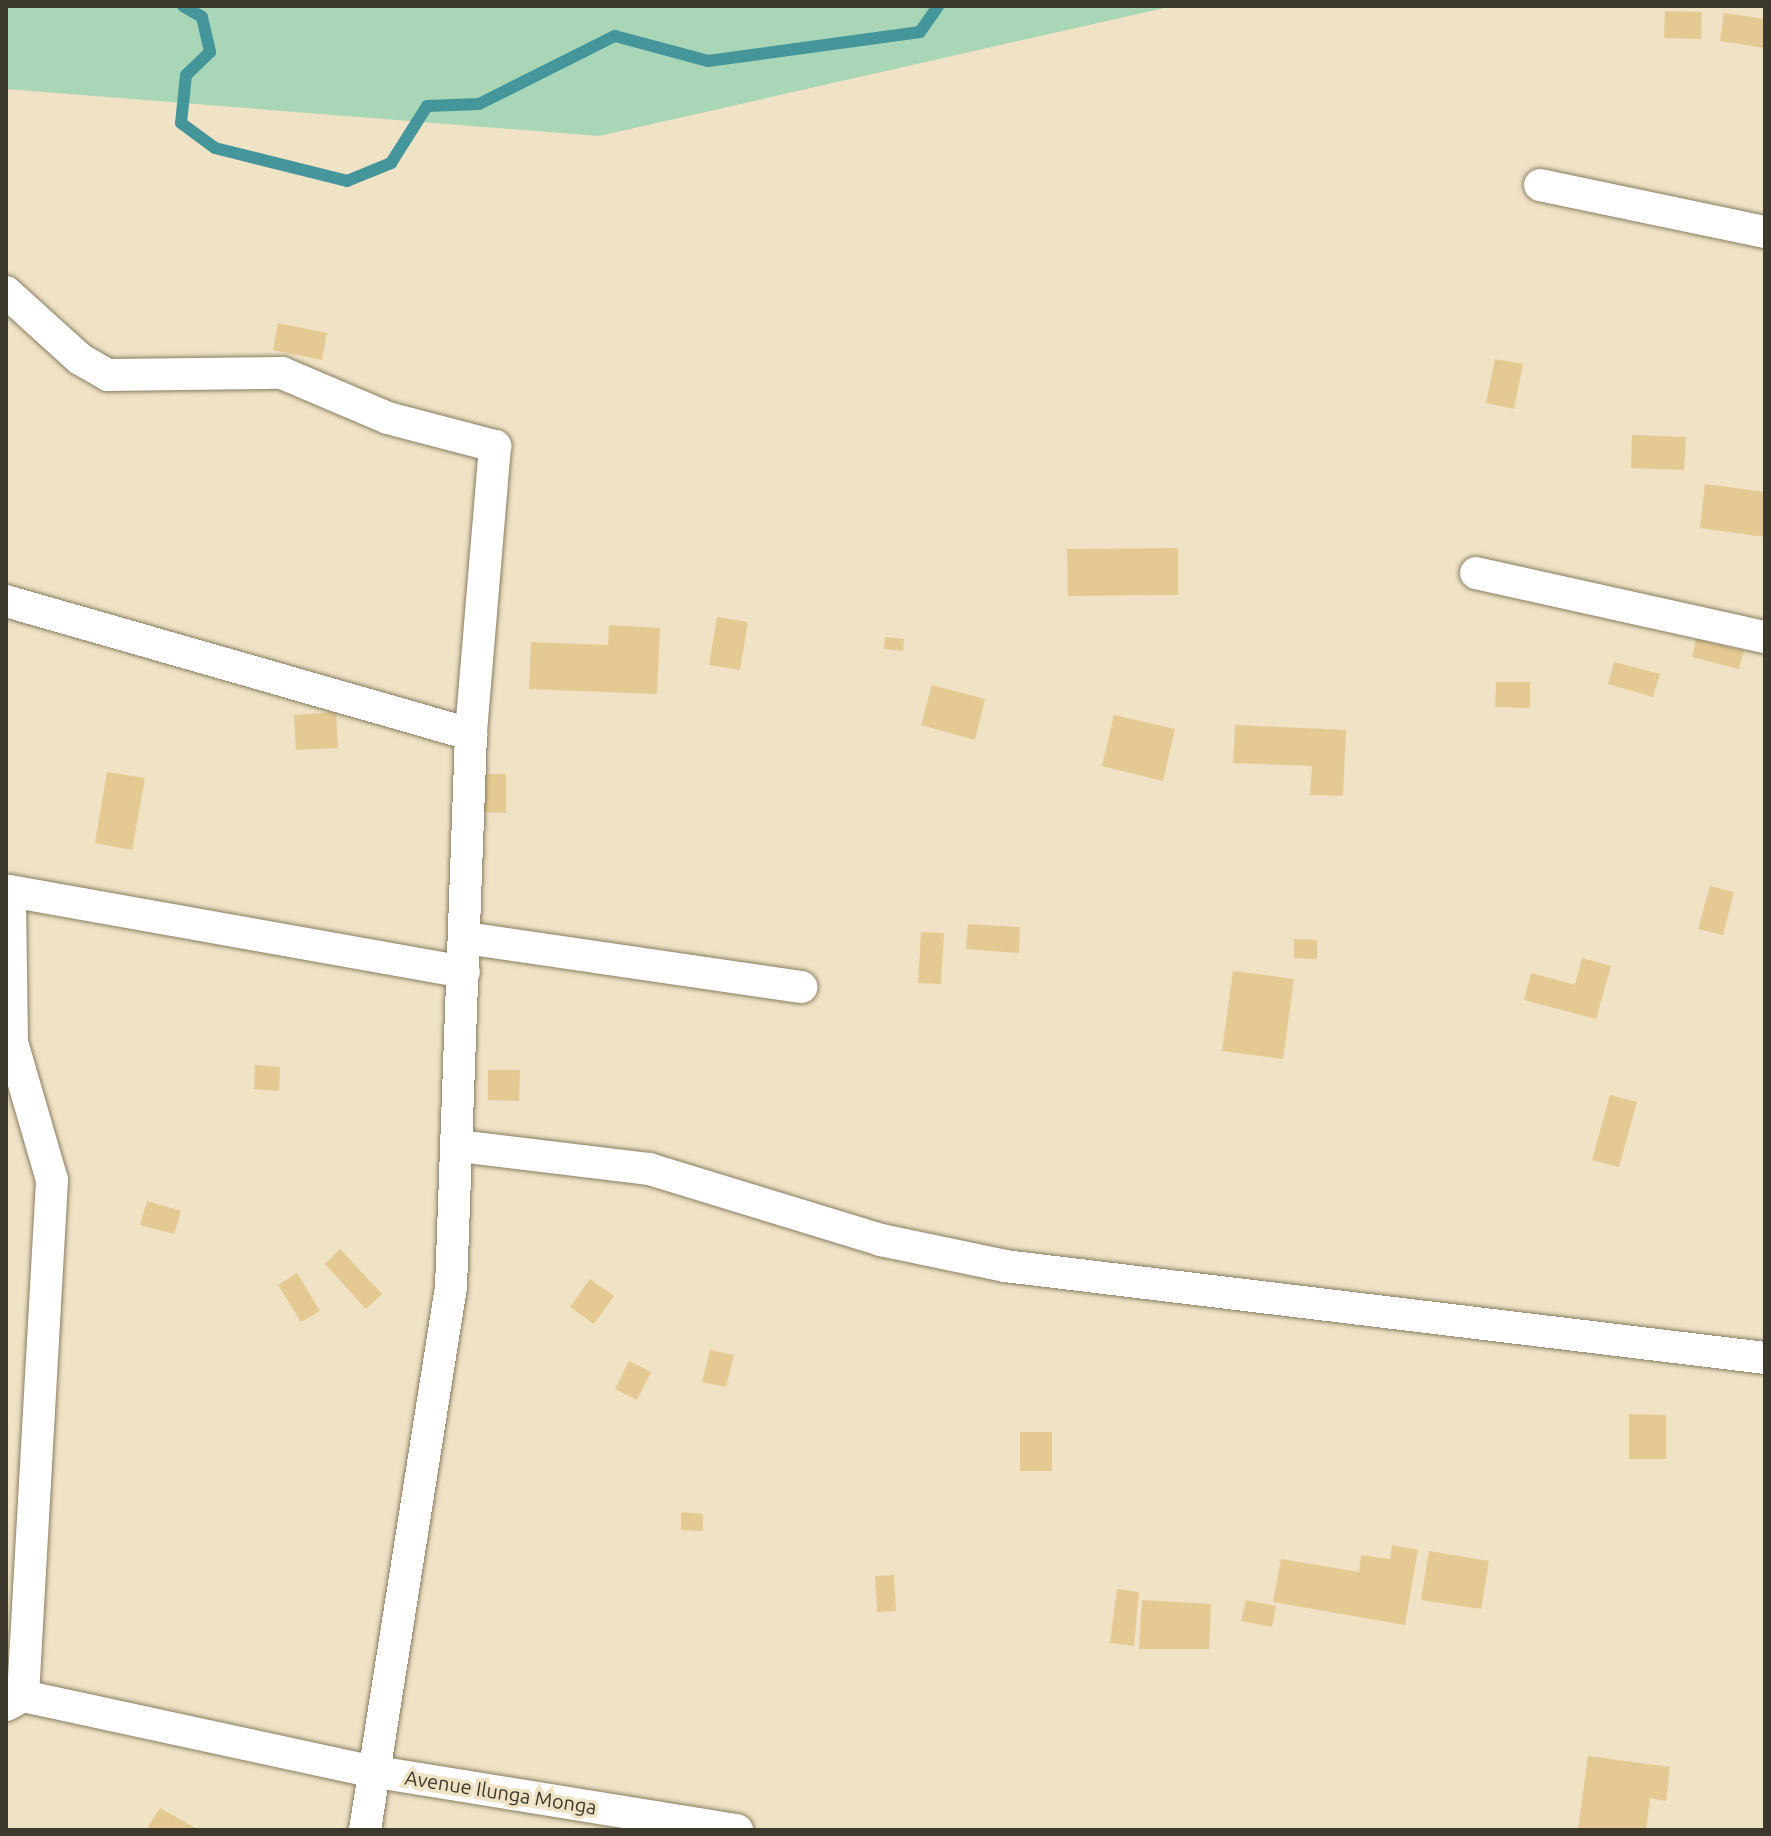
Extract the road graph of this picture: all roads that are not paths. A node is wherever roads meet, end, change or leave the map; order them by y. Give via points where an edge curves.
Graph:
1 (1540, 185) dead end
2 (1765, 232) edge
3 (6, 292) edge
4 (1476, 573) dead end
5 (6, 601) edge
6 (1765, 637) edge
7 (471, 734) junction
8 (465, 938) junction
9 (464, 972) junction
10 (801, 987) dead end
11 (459, 1146) junction
12 (1765, 1358) edge
13 (14, 1700) edge
14 (371, 1771) junction
15 (365, 1830) edge
16 (737, 1830) edge

1 - 2 street
3 - 7 street via 80,359 108,375 282,373 388,418 495,446
4 - 6 street
5 - 7 street
7 - 8 street
8 - 9 street
8 - 10 street
9 - 11 street
9 - 13 street via 10,891 12,1042 52,1180
11 - 12 street via 649,1169 881,1240 1005,1266
11 - 14 street via 451,1287
13 - 14 street, Avenue Ilunga Monga
14 - 15 street
14 - 16 street, Avenue Ilunga Monga

